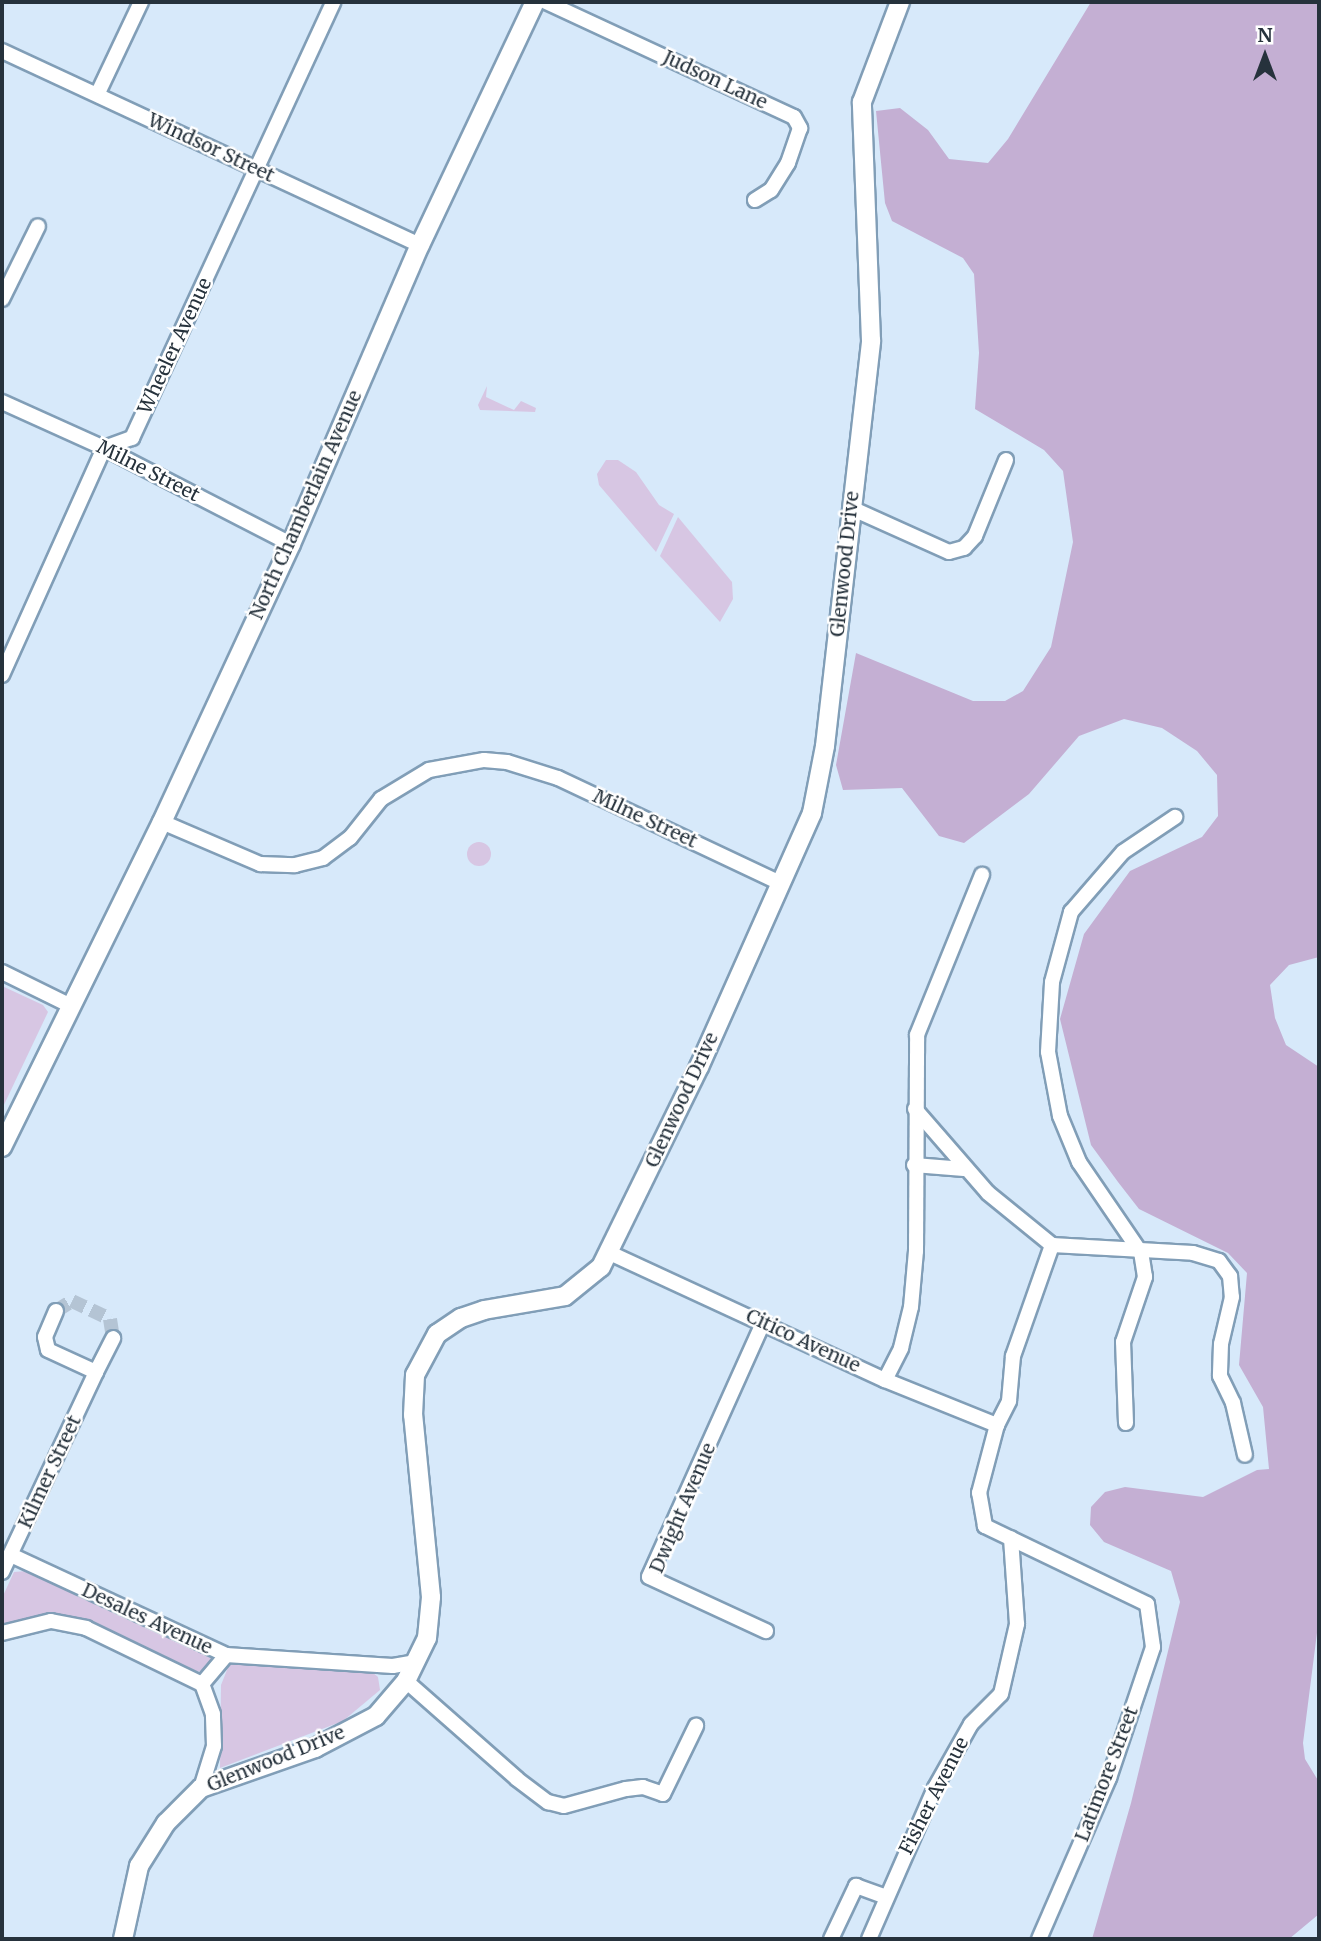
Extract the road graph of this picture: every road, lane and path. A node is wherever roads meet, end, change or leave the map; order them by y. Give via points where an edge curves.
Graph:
1 (141, 2) edge
2 (333, 2) edge
3 (535, 2) edge
4 (546, 2) edge
5 (900, 2) edge
6 (2, 51) edge
7 (98, 93) junction
8 (257, 169) junction
9 (755, 200) dead end
10 (38, 226) dead end
11 (419, 245) junction
12 (2, 299) edge
13 (2, 402) edge
14 (104, 448) junction
15 (1006, 460) dead end
16 (851, 508) junction
17 (291, 544) junction
18 (2, 674) edge
19 (1175, 817) dead end
20 (162, 822) junction
21 (982, 876) dead end
22 (780, 883) junction
23 (2, 972) edge
24 (71, 1006) junction
25 (915, 1109) junction
26 (2, 1147) edge
27 (914, 1165) junction
28 (964, 1168) junction
29 (1052, 1245) junction
30 (610, 1253) junction
31 (1141, 1253) junction
32 (56, 1311) dead end
33 (764, 1323) junction
34 (113, 1339) dead end
35 (96, 1372) junction
36 (885, 1380) junction
37 (1126, 1423) dead end
38 (997, 1425) junction
39 (1245, 1455) dead end
40 (1011, 1538) junction
41 (11, 1555) junction
42 (2, 1571) edge
43 (766, 1631) dead end
44 (2, 1633) edge
45 (226, 1655) junction
46 (415, 1662) junction
47 (406, 1681) junction
48 (202, 1684) junction
49 (696, 1726) dead end
50 (201, 1788) junction
51 (886, 1897) junction
52 (123, 1939) edge
53 (831, 1939) edge
54 (869, 1939) edge
55 (1039, 1939) edge

1 - 7 street
2 - 8 street, Wheeler Avenue
3 - 11 street, North Chamberlain Avenue
4 - 9 street, Judson Lane via 793,117 800,128 789,163 771,190
5 - 16 street, Glenwood Drive via 862,102 871,341
6 - 7 street, Windsor Street
7 - 8 street, Windsor Street
8 - 11 street, Windsor Street
8 - 14 street, Wheeler Avenue via 132,438
10 - 12 street
11 - 17 street, North Chamberlain Avenue
13 - 14 street, Milne Street
14 - 17 street, Milne Street
14 - 18 street
15 - 16 street via 975,536 964,548 949,552
16 - 22 street, Glenwood Drive via 813,813
17 - 20 street, North Chamberlain Avenue
19 - 31 street via 1123,852 1071,912 1052,982 1048,1052 1060,1116 1079,1162
20 - 22 street, Milne Street via 260,864 295,865 323,858 350,838 381,799 429,770 507,762 558,778
20 - 24 street, North Chamberlain Avenue
21 - 25 street via 917,1035
22 - 30 street, Glenwood Drive
23 - 24 street
24 - 26 street, North Chamberlain Avenue
25 - 27 street
25 - 28 street
27 - 28 street
27 - 36 street via 916,1251 911,1307 901,1348
28 - 29 street
29 - 31 street
29 - 38 street via 1013,1356 1009,1401
30 - 33 street, Citico Avenue
30 - 46 street, Glenwood Drive via 588,1281 565,1296 484,1310 453,1323 437,1334 415,1375 413,1415 431,1597 427,1638
31 - 37 street via 1145,1277 1123,1342
31 - 39 street via 1193,1253 1219,1261 1230,1276 1232,1297 1221,1344 1220,1376 1233,1403
32 - 35 street via 45,1337 48,1350
33 - 36 street, Citico Avenue
33 - 43 street, Dwight Avenue via 649,1577
34 - 35 street, Kilmer Street
35 - 41 street, Kilmer Street
36 - 38 street, Citico Avenue
38 - 40 street via 979,1493 985,1526
40 - 51 street, Fisher Avenue via 1017,1624 1001,1694 971,1724 935,1788
40 - 55 street, Latimore Street via 1147,1604 1153,1647 1109,1778
41 - 42 street, Kilmer Street
41 - 45 street, Desales Avenue
44 - 48 street via 51,1620 86,1628
45 - 46 street, Desales Avenue via 393,1665
45 - 48 street
46 - 47 street, Glenwood Drive
47 - 49 street via 548,1802 564,1806 643,1787 663,1794
47 - 50 street, Glenwood Drive via 376,1716 364,1723 315,1748
48 - 50 street via 213,1714 214,1746
50 - 52 street, Glenwood Drive via 166,1823 139,1866
51 - 53 street via 856,1886
51 - 54 street, Fisher Avenue

